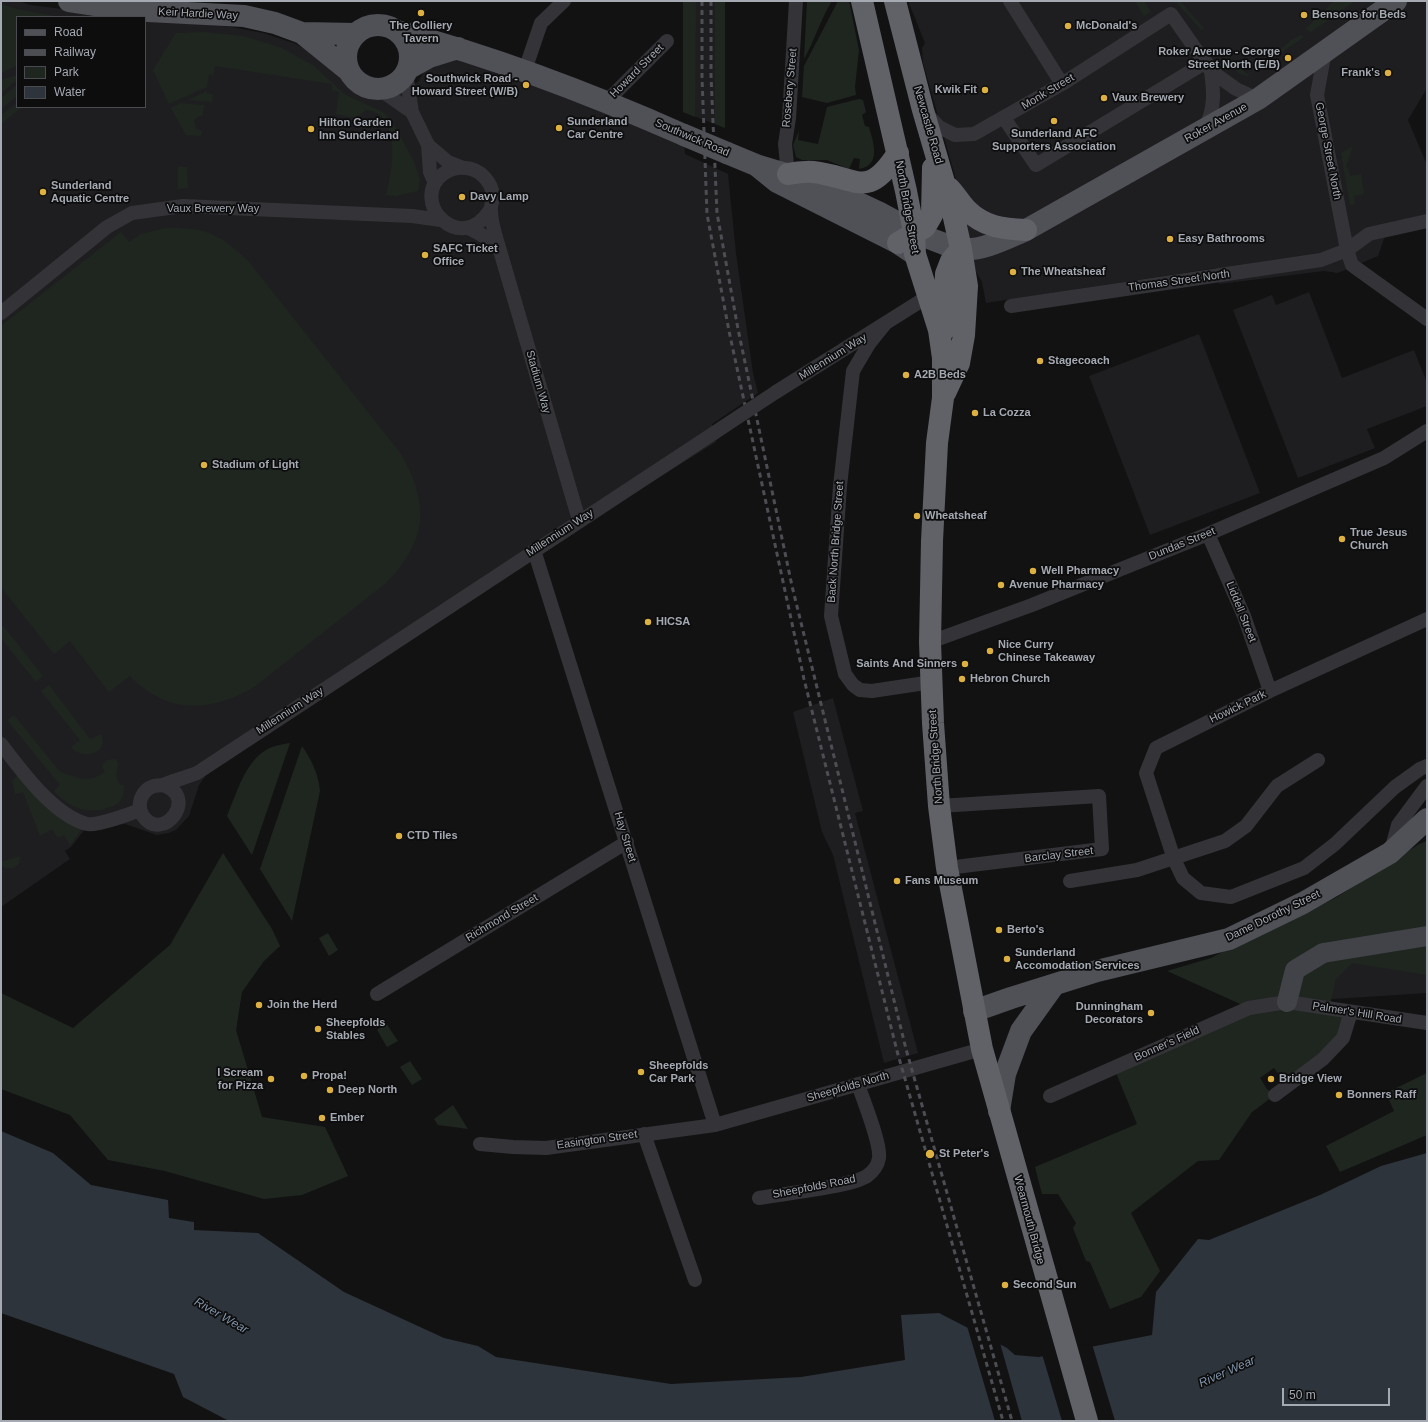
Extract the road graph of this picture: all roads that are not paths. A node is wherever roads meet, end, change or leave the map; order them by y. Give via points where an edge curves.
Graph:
1 (69, 1) edge
2 (564, 1) edge
3 (796, 1) edge
4 (895, 1) edge
5 (1010, 1) edge
6 (1394, 2) edge
7 (191, 7) edge
8 (864, 8) edge
9 (400, 32) junction
10 (302, 33) junction
11 (356, 34) junction
12 (667, 41) dead end
13 (458, 48) junction
14 (1325, 51) junction
15 (1208, 66) junction
16 (525, 70) junction
17 (349, 71) junction
18 (408, 71) junction
19 (1062, 84) junction
20 (379, 89) junction
21 (1258, 99) junction
22 (607, 101) junction
23 (923, 110) junction
24 (412, 112) junction
25 (1004, 118) junction
26 (1205, 129) junction
27 (428, 144) junction
28 (934, 147) junction
29 (898, 153) junction
30 (756, 166) junction
31 (461, 167) junction
32 (788, 174) junction
33 (435, 183) junction
34 (945, 184) junction
35 (432, 204) junction
36 (490, 210) junction
37 (412, 216) junction
38 (441, 220) junction
39 (1427, 221) edge
40 (469, 228) junction
41 (1026, 230) junction
42 (909, 243) junction
43 (498, 244) junction
44 (961, 249) junction
45 (1347, 250) junction
46 (927, 297) junction
47 (1011, 306) dead end
48 (1, 313) edge
49 (1427, 319) edge
50 (885, 324) junction
51 (942, 358) junction
52 (943, 398) junction
53 (1427, 431) edge
54 (579, 520) junction
55 (1208, 534) junction
56 (534, 550) junction
57 (1427, 619) edge
58 (930, 642) junction
59 (932, 682) junction
60 (1270, 691) junction
61 (1, 744) edge
62 (1318, 760) dead end
63 (1427, 766) edge
64 (197, 773) junction
65 (163, 785) junction
66 (1427, 786) edge
67 (178, 799) junction
68 (939, 806) junction
69 (140, 810) junction
70 (1427, 819) edge
71 (627, 842) junction
72 (1390, 853) junction
73 (1174, 859) junction
74 (947, 868) junction
75 (1070, 881) dead end
76 (1427, 936) edge
77 (1054, 985) junction
78 (377, 994) dead end
79 (1287, 1002) junction
80 (974, 1011) junction
81 (1351, 1012) junction
82 (1427, 1023) edge
83 (982, 1049) junction
84 (858, 1084) junction
85 (1275, 1095) dead end
86 (1050, 1096) dead end
87 (999, 1111) junction
88 (715, 1125) junction
89 (644, 1134) junction
90 (480, 1144) dead end
91 (759, 1198) dead end
92 (695, 1280) dead end
93 (1087, 1421) edge

1 - 7 main road, Keir Hardie Way via 129,10
2 - 16 street via 541,23
3 - 32 street, Rosebery Street via 785,144
4 - 23 highway, Newcastle Road
5 - 19 street
6 - 14 main road, Roker Avenue
7 - 10 main road, Keir Hardie Way via 274,23
8 - 29 highway, North Bridge Street
9 - 11 main road via 382,24 363,28
9 - 13 main road, Southwick Road
9 - 18 main road via 410,48
10 - 11 main road
10 - 17 main road
11 - 17 main road via 346,51
12 - 22 street, Howard Street
13 - 16 main road, Southwick Road
13 - 18 main road via 429,57
14 - 21 main road, Roker Avenue via 1287,81
14 - 45 street, George Street North via 1317,95
15 - 19 street, Monk Street via 1171,14
15 - 21 street via 1236,89
15 - 25 street via 1036,165
15 - 26 street via 1214,96 1212,112
16 - 22 main road, Southwick Road
17 - 20 main road via 362,85
18 - 20 main road via 395,85
18 - 24 street, Stadium Way
19 - 25 street, Monk Street
20 - 24 street, Stadium Way
21 - 26 main road, Roker Avenue
22 - 30 main road, Southwick Road, bridge
23 - 25 street, Monk Street via 940,127 955,135 974,134
23 - 28 highway, Newcastle Road
24 - 27 street, Stadium Way
26 - 41 main road, Roker Avenue
27 - 31 street, Stadium Way via 448,162
27 - 33 street, Stadium Way via 430,172
28 - 34 highway, Newcastle Road
28 - 42 highway via 932,215 925,227
29 - 32 highway via 877,178 860,184 813,172
29 - 42 highway, North Bridge Street
30 - 32 main road
30 - 42 main road, Southwick Road via 777,182
31 - 33 street via 451,169
31 - 36 street, Stadium Way via 471,168 486,179 493,194
32 - 42 main road via 878,212
33 - 35 street, Stadium Way
34 - 41 highway via 976,218 989,225
34 - 44 highway, Newcastle Road
35 - 37 street
35 - 38 street
36 - 40 street via 485,218
36 - 43 street, Stadium Way
37 - 38 street, Vaux Brewery Way
37 - 48 street, Vaux Brewery Way via 183,206 132,213 107,227
38 - 40 street via 450,226
39 - 45 street, Thomas Street North via 1369,234
40 - 43 street
41 - 44 main road via 1002,241
42 - 44 main road
42 - 46 highway, North Bridge Street
43 - 54 street, Stadium Way
44 - 51 highway via 951,261 946,274
44 - 52 highway, North Bridge Street via 967,286 964,335 959,363
45 - 47 street, Thomas Street North via 1321,260
45 - 49 street, George Street North via 1352,265
46 - 50 street, Millennium Way
46 - 51 highway, North Bridge Street via 939,330
50 - 54 street, Millennium Way, bridge
50 - 59 street, Back North Bridge Street via 853,371 840,486 831,616 845,674 860,690 872,691
51 - 52 highway, North Bridge Street
52 - 58 highway, North Bridge Street via 937,443
53 - 55 street, Dundas Street via 1384,458
54 - 56 street, Millennium Way
55 - 58 street, Dundas Street via 1032,605
55 - 60 street, Liddell Street via 1244,616
56 - 64 street, Millennium Way
56 - 71 street, Hay Street
57 - 60 street, Howick Park
58 - 59 highway, North Bridge Street
59 - 68 highway, North Bridge Street
60 - 73 street, Howick Park via 1156,748 1146,773
61 - 69 street via 52,805 65,814 89,824
62 - 73 street via 1276,786 1246,826 1225,841
63 - 73 street, Howick Park via 1395,787 1335,844 1304,868 1231,897 1201,892 1183,878
64 - 65 street, Millennium Way
64 - 67 street, Millennium Way
65 - 67 street via 172,790
65 - 69 street via 152,786 143,793
66 - 72 street via 1398,825
67 - 69 street via 178,811 165,823 153,823 143,816
68 - 74 highway, North Bridge Street
68 - 74 street, Barclay Street via 1099,796 1102,849
70 - 72 main road, Dame Dorothy Street
71 - 78 street, Richmond Street
71 - 88 street, Hay Street
72 - 77 main road, Dame Dorothy Street via 1303,903 1229,939 1097,971
73 - 75 street via 1137,870
74 - 80 highway, North Bridge Street
76 - 79 street via 1324,953 1294,970
77 - 80 main road, Dame Dorothy Street
77 - 87 main road via 1021,1031 1005,1074
79 - 81 street, Palmer's Hill Road
79 - 86 street, Bonner's Field via 1249,1008
80 - 83 highway, North Bridge Street
81 - 82 street, Palmer's Hill Road
81 - 85 street via 1343,1038 1328,1054
83 - 84 street, Sheepfolds North
83 - 87 highway, North Bridge Street
84 - 88 street, Sheepfolds North
84 - 91 street, Sheepfolds Road via 878,1147 879,1158 874,1169 866,1176 844,1184
87 - 93 highway, Wearmouth Bridge
88 - 89 street, Easington Street
89 - 90 street, Easington Street via 546,1148
89 - 92 street

